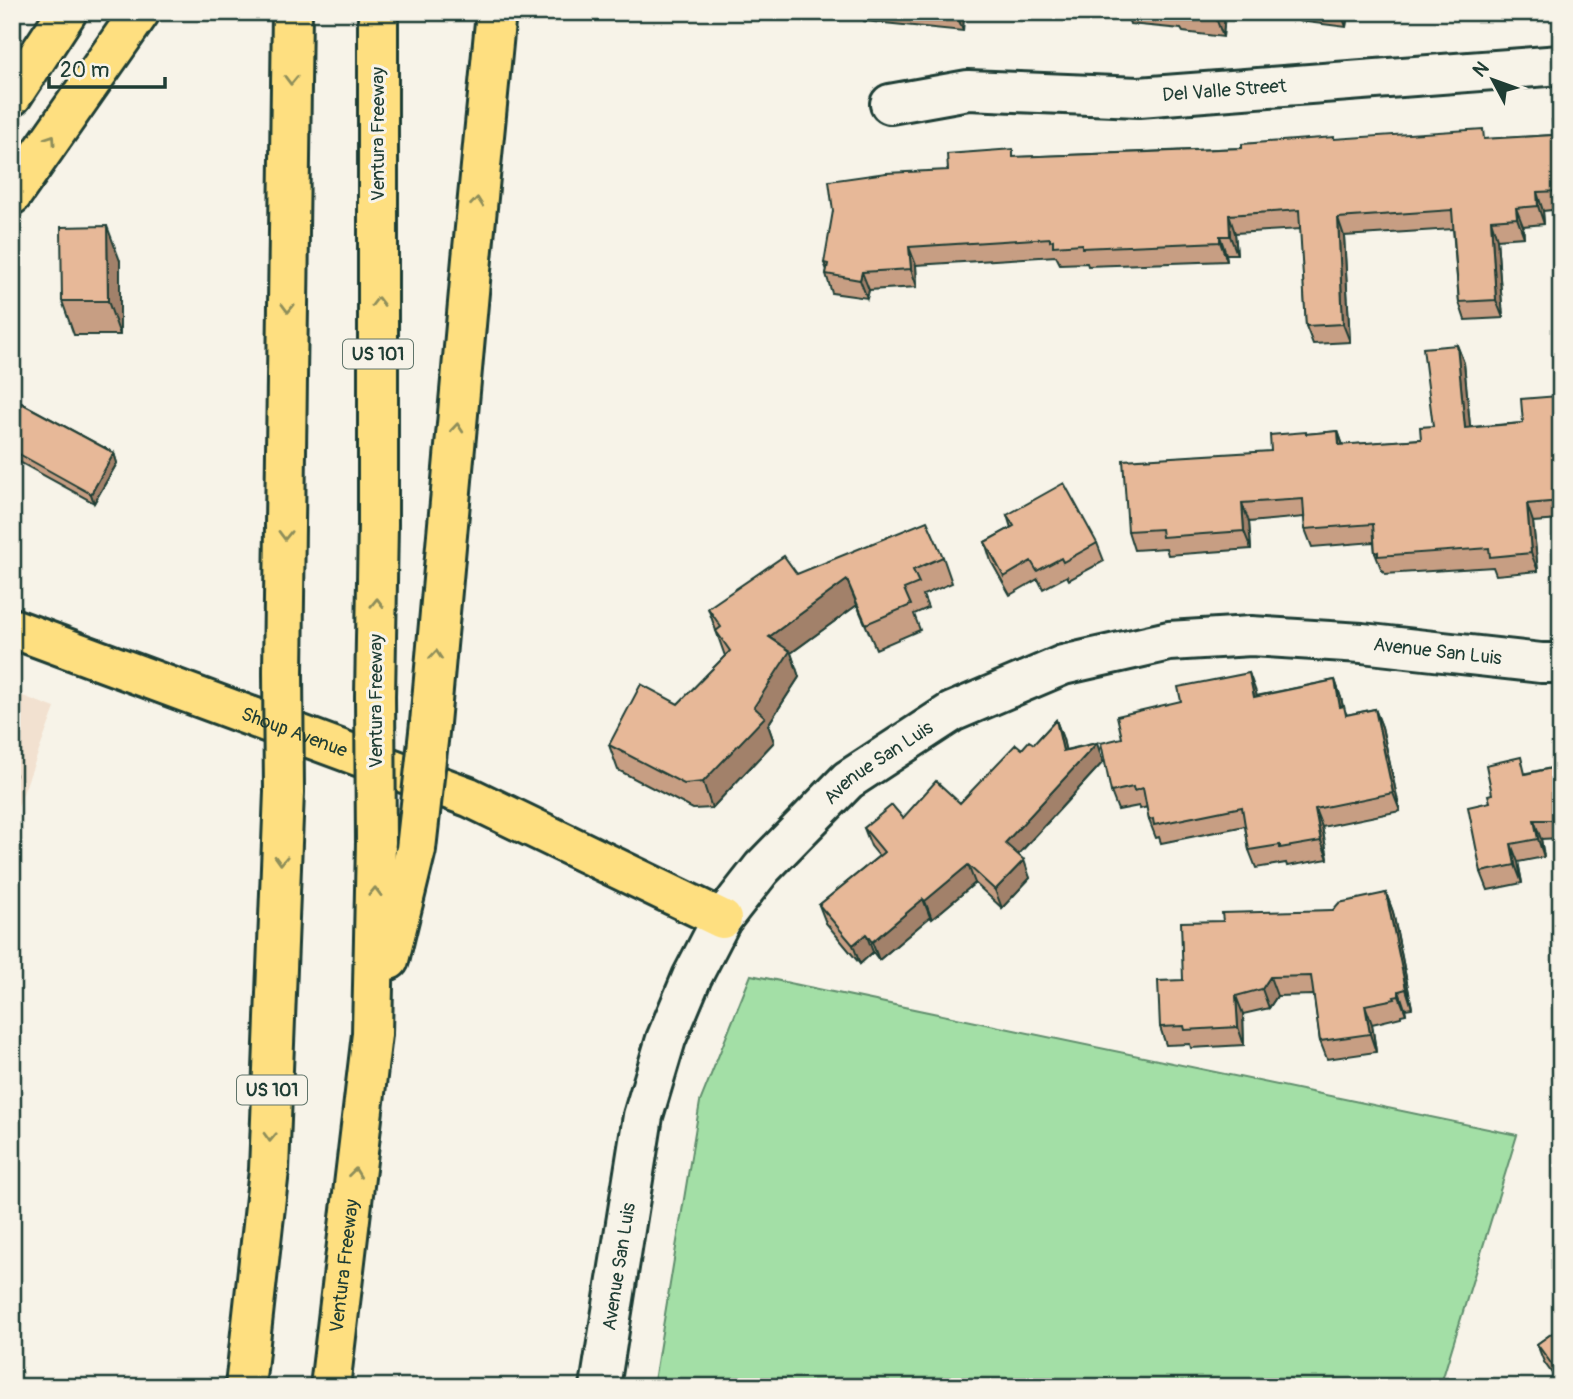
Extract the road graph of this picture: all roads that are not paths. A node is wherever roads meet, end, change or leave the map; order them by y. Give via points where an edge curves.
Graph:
1 (67, 12) edge
2 (140, 12) edge
3 (292, 12) edge
4 (379, 12) edge
5 (496, 12) edge
6 (1561, 65) edge
7 (12, 96) edge
8 (890, 104) dead end
9 (12, 195) edge
10 (12, 628) edge
11 (1561, 663) edge
12 (722, 919) junction
13 (372, 1034) junction
14 (245, 1387) edge
15 (330, 1387) edge
16 (600, 1387) edge

1 - 7 main road
9 -> 2 main road
3 -> 14 main road, US 101, bridge via 284,792 268,1170
13 -> 4 main road, Ventura Freeway / US 101, bridge
13 -> 5 main road, bridge via 416,849
6 - 8 street, Del Valle Street via 1139,97 968,90
10 - 12 main road, Shoup Avenue via 469,797
11 - 12 street, Avenue San Luis via 1251,636 1168,641 1063,665 952,712 848,780 762,868
12 - 16 street, Avenue San Luis via 666,1040 643,1116
15 -> 13 main road, Ventura Freeway / US 101

